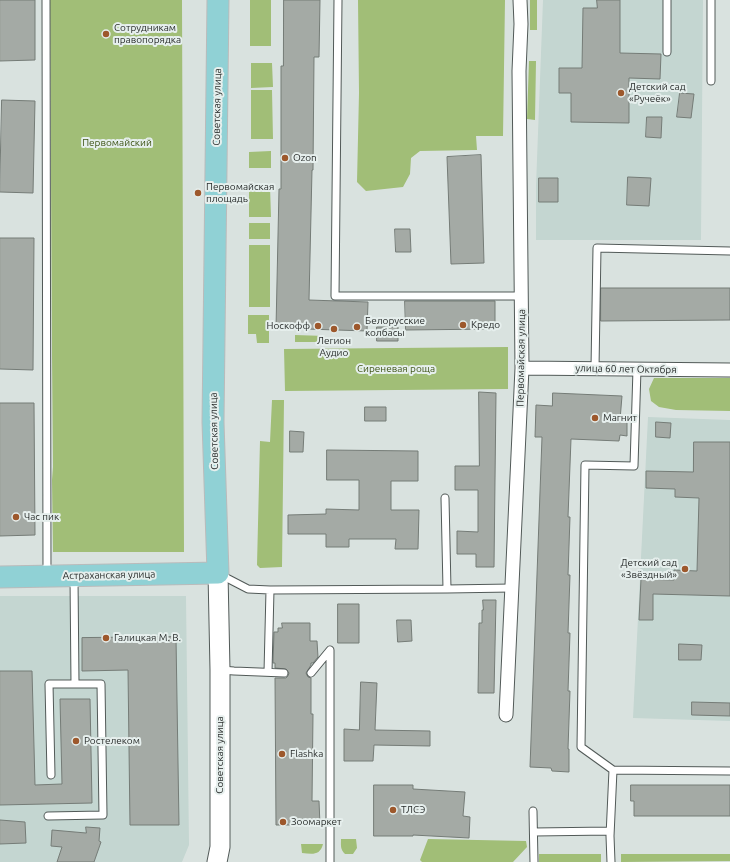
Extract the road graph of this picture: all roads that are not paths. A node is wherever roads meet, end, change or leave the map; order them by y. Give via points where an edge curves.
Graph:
1 (46, 0) edge
2 (218, 0) edge
3 (338, 0) edge
4 (520, 0) edge
5 (667, 0) edge
6 (711, 0) edge
7 (667, 52) dead end
8 (711, 81) dead end
9 (730, 251) edge
10 (522, 296) junction
11 (522, 368) junction
12 (595, 368) junction
13 (638, 369) junction
14 (730, 370) edge
15 (445, 498) dead end
16 (218, 574) junction
17 (47, 576) junction
18 (74, 576) junction
19 (0, 577) edge
20 (512, 588) junction
21 (447, 589) junction
22 (270, 590) junction
23 (220, 670) junction
24 (268, 672) junction
25 (284, 673) dead end
26 (311, 673) dead end
27 (75, 684) junction
28 (506, 715) dead end
29 (613, 770) junction
30 (730, 770) edge
31 (51, 775) dead end
32 (534, 811) dead end
33 (48, 816) dead end
34 (610, 830) junction
35 (534, 832) junction
36 (217, 862) edge
37 (330, 862) edge
38 (534, 862) edge
39 (611, 862) edge

1 - 17 lane
2 - 16 main road, Советская улица via 213,422
3 - 10 lane via 335,296
4 - 10 street, Первомайская улица
5 - 7 lane
6 - 8 lane
9 - 12 lane via 597,248
10 - 11 street, Первомайская улица
11 - 12 street, улица 60 лет Октября
11 - 20 street, Первомайская улица
12 - 13 street, улица 60 лет Октября
13 - 14 street, улица 60 лет Октября
13 - 29 lane via 634,466 585,465 581,747
15 - 21 lane
16 - 18 main road, Астраханская улица
16 - 22 lane via 248,589
16 - 23 main road, Советская улица
17 - 18 main road, Астраханская улица
17 - 19 main road, Астраханская улица
18 - 27 lane
20 - 21 lane
20 - 28 street, Первомайская улица
21 - 22 lane
22 - 24 lane
23 - 24 lane
23 - 36 main road, Советская улица via 220,847
24 - 25 lane
26 - 37 lane via 330,650
27 - 31 lane via 49,684
27 - 33 lane via 101,684 103,815
29 - 30 lane
29 - 34 lane
32 - 35 lane
34 - 35 lane
34 - 39 lane
35 - 38 lane

